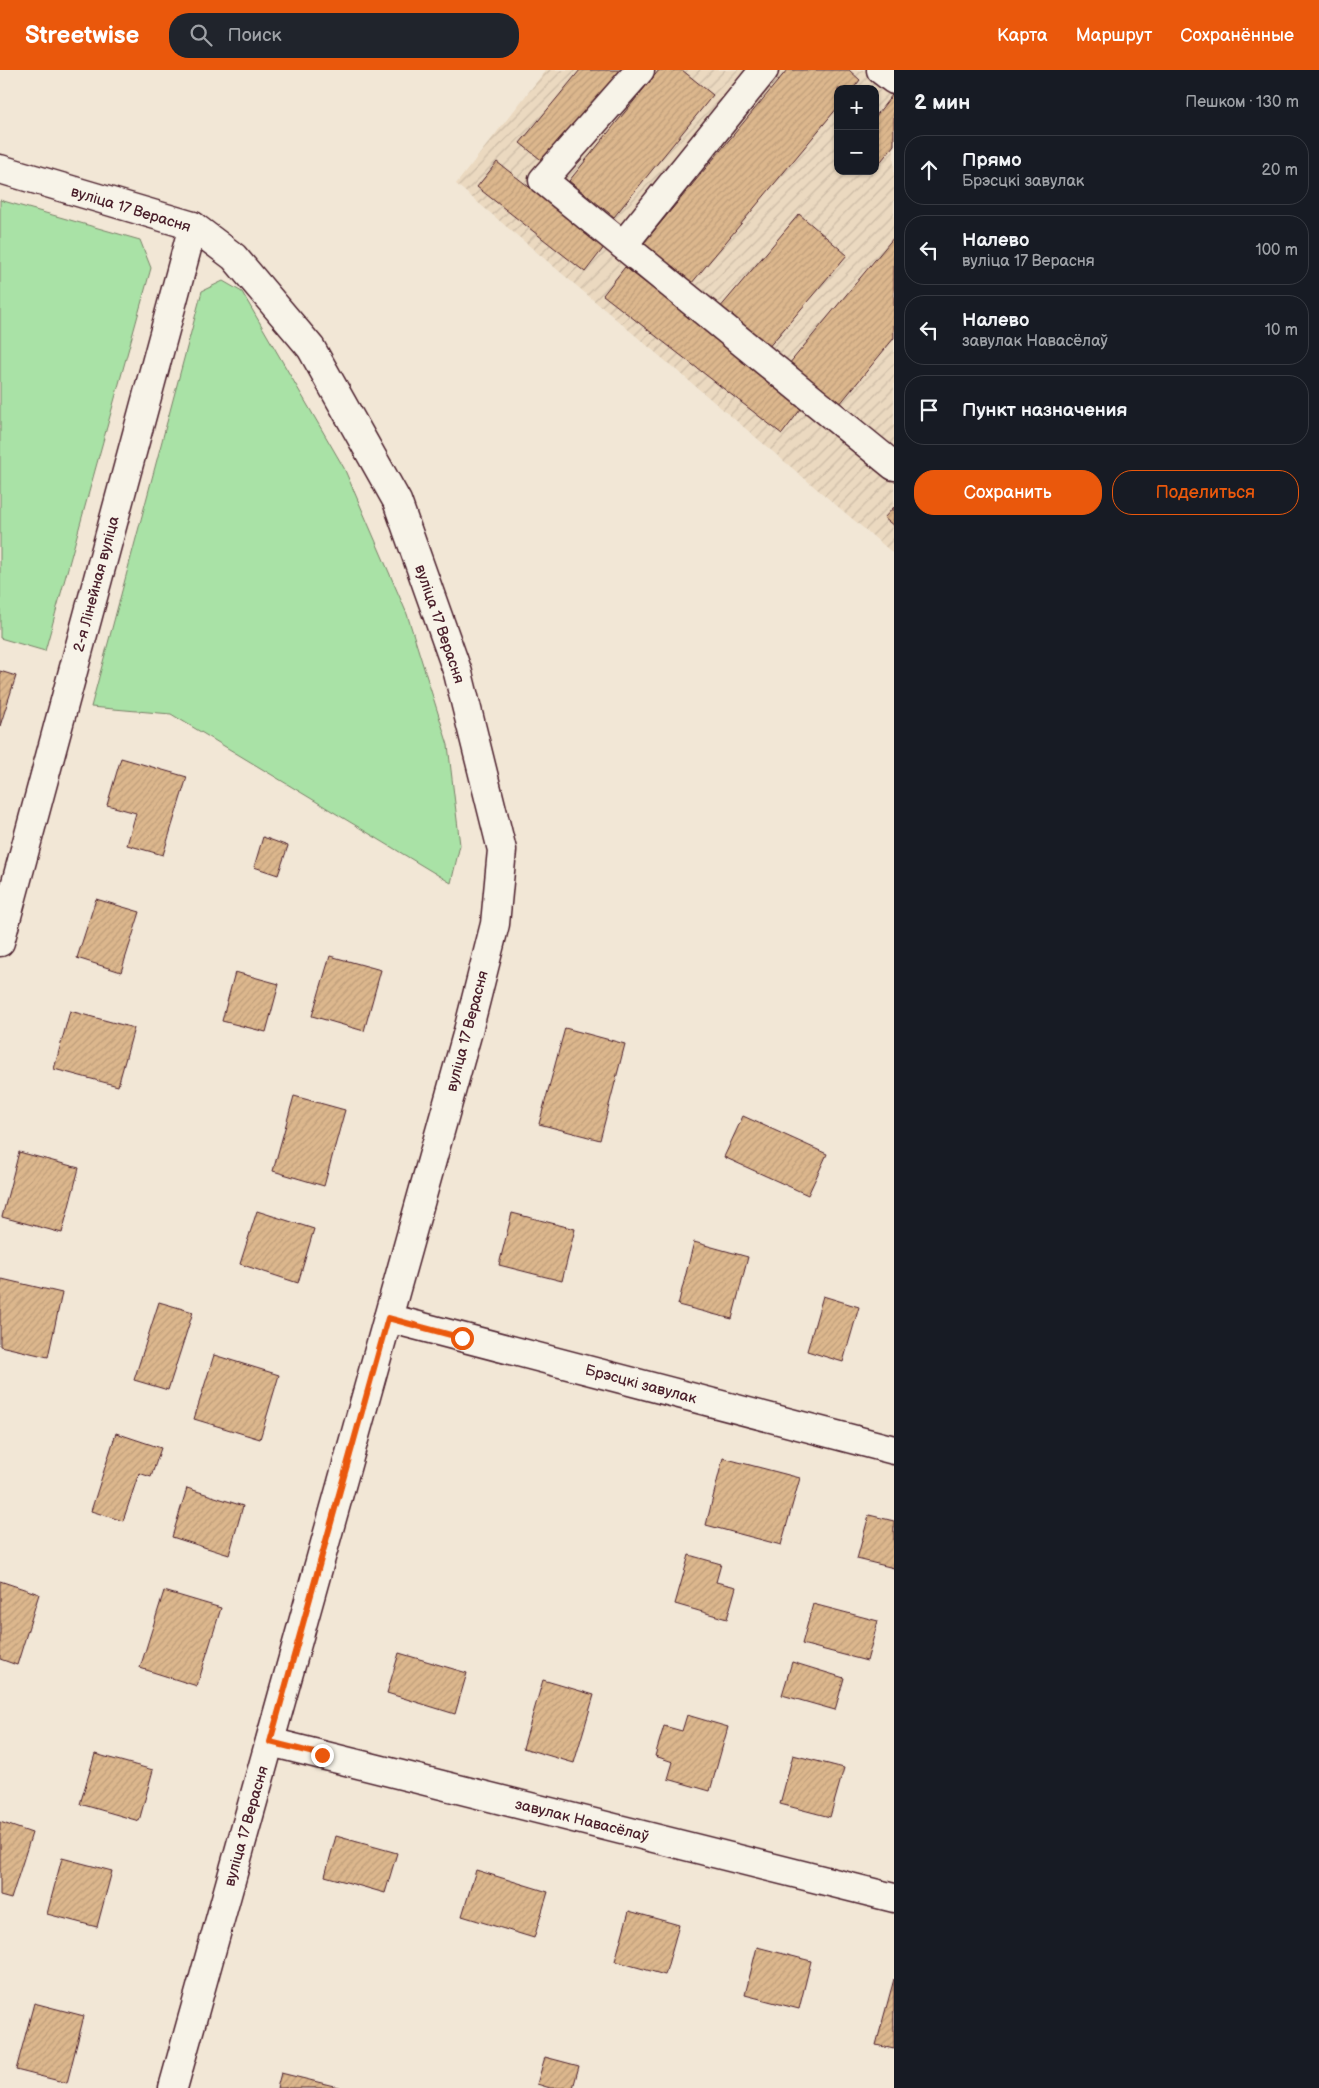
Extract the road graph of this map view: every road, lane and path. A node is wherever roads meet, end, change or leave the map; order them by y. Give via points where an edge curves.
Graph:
1 (640, 70) edge
2 (764, 70) edge
3 (881, 70) edge
4 (894, 80) edge
5 (0, 169) edge
6 (193, 226) junction
7 (623, 245) junction
8 (894, 466) edge
9 (0, 942) edge
10 (388, 1318) junction
11 (894, 1450) edge
12 (270, 1742) junction
13 (894, 1898) edge
14 (173, 2088) edge

1 - 7 street via 543,180
2 - 7 street
3 - 4 street
5 - 6 street, вуліца 17 Верасня
6 - 9 street, 2-я Лінейная вуліца
6 - 10 street, вуліца 17 Верасня via 234,257 312,348 396,501 458,672 502,850 495,924
7 - 8 street
10 - 11 street, Брэсцкі завулак
10 - 12 street, вуліца 17 Верасня
12 - 13 street, завулак Навасёлаў
12 - 14 street, вуліца 17 Верасня

